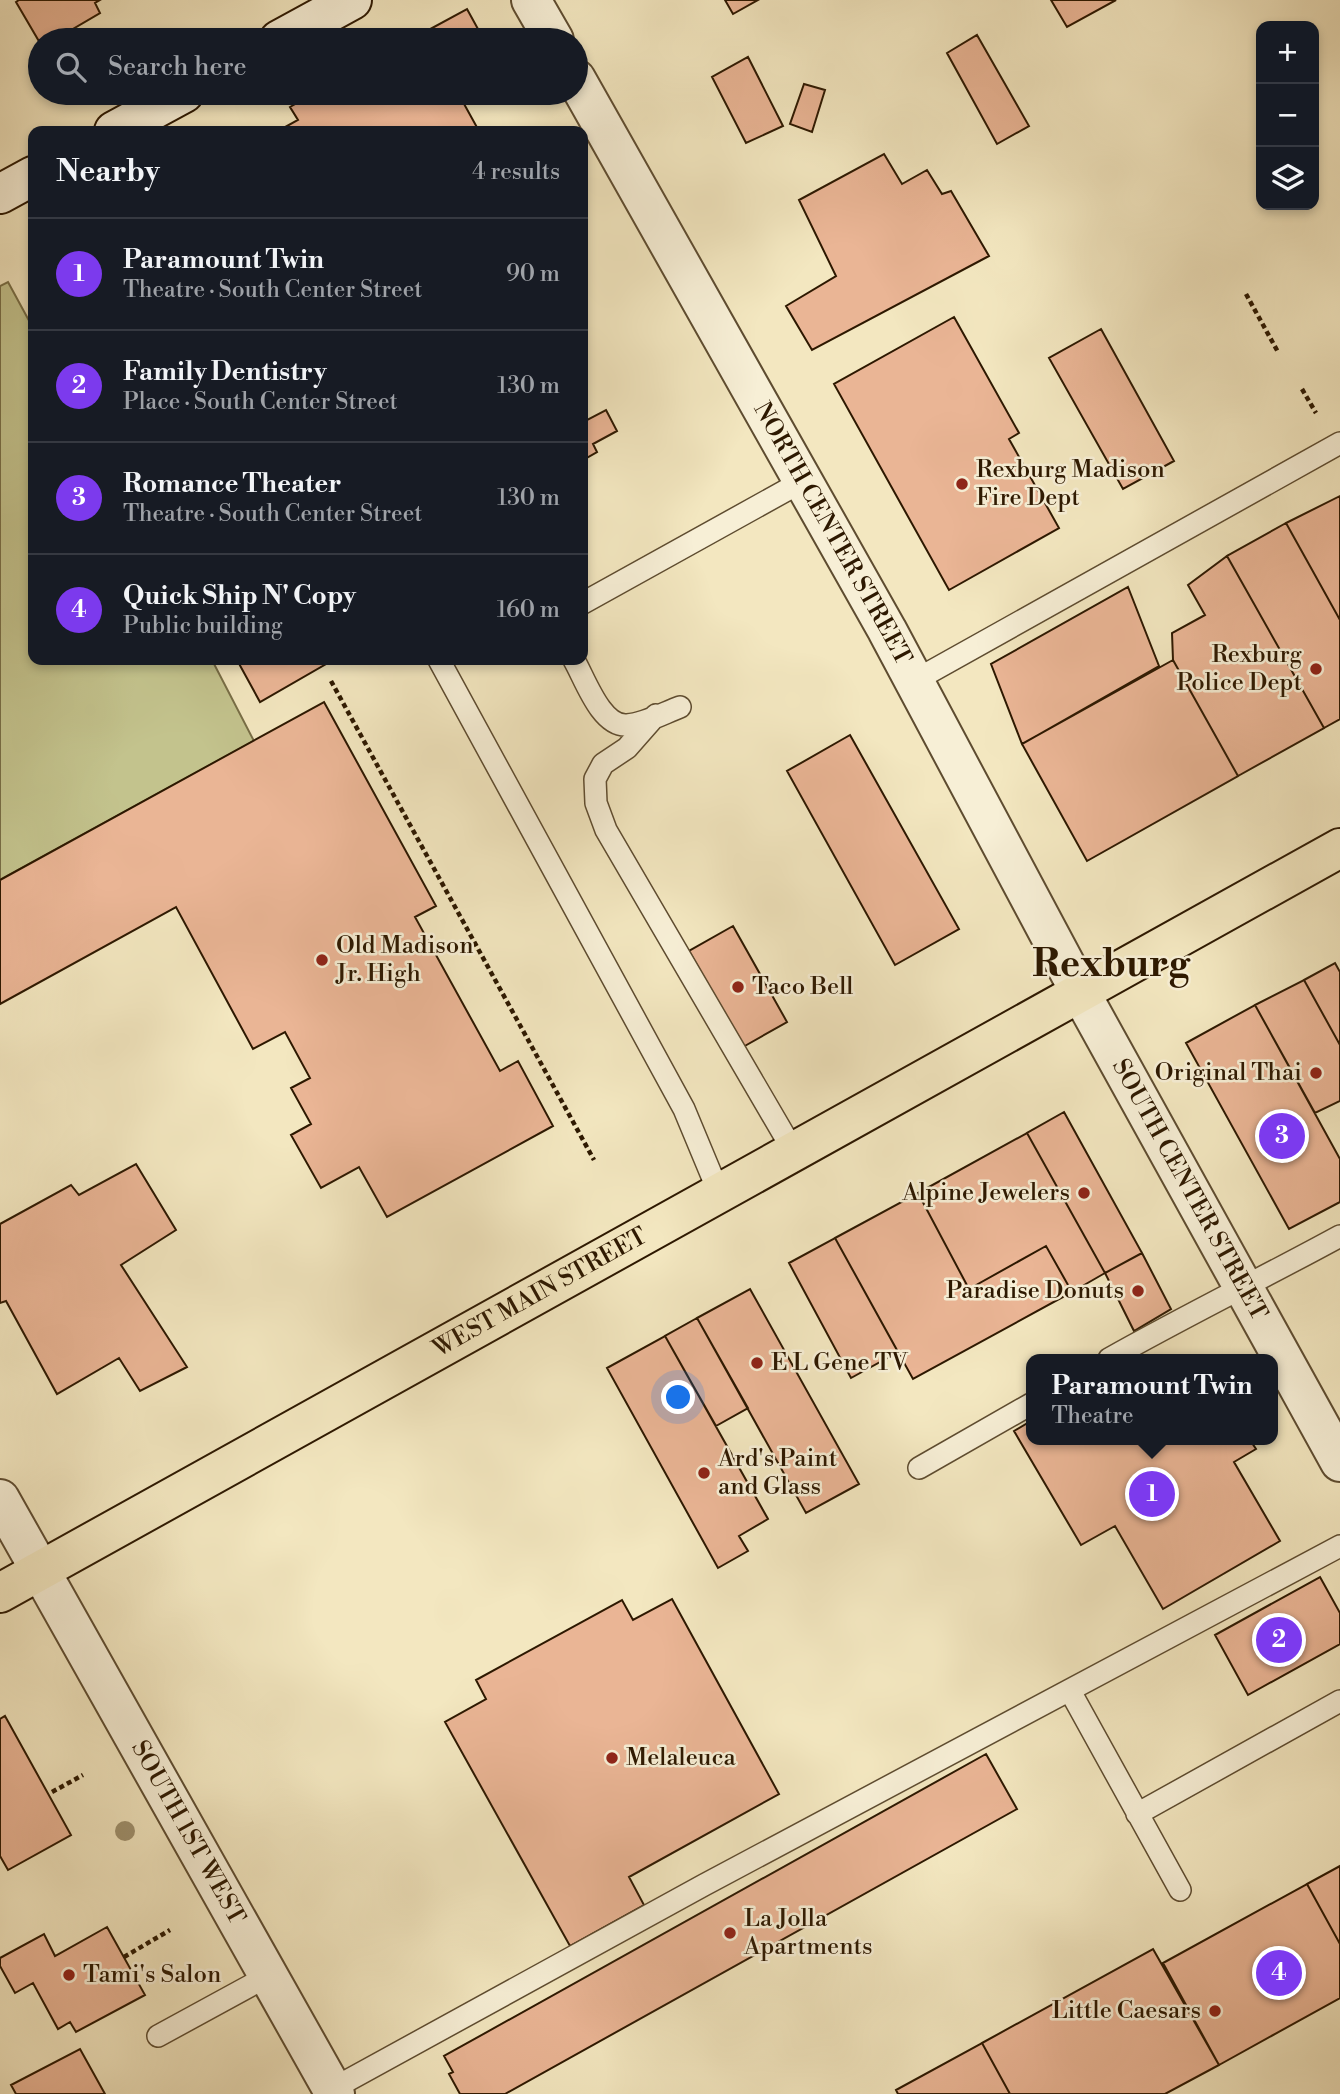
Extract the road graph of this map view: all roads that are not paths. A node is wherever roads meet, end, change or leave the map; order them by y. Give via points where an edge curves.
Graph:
1 (352, 0) edge
2 (531, 0) edge
3 (301, 28) edge
4 (547, 28) edge
5 (588, 100) edge
6 (162, 105) edge
7 (123, 126) edge
8 (28, 179) edge
9 (0, 194) edge
10 (1340, 443) edge
11 (803, 481) junction
12 (588, 600) edge
13 (442, 665) edge
14 (578, 665) edge
15 (915, 681) junction
16 (680, 707) dead end
17 (656, 715) junction
18 (1340, 848) edge
19 (1080, 992) junction
20 (794, 1152) junction
21 (719, 1193) junction
22 (1340, 1236) edge
23 (1245, 1289) junction
24 (1118, 1354) edge
25 (1026, 1407) edge
26 (1340, 1462) edge
27 (919, 1468) dead end
28 (0, 1499) edge
29 (1340, 1546) edge
30 (39, 1571) junction
31 (0, 1593) edge
32 (1070, 1691) junction
33 (1340, 1701) edge
34 (1137, 1814) junction
35 (1180, 1890) dead end
36 (268, 1976) junction
37 (158, 2036) dead end
38 (330, 2092) edge

1 - 3 street
2 - 4 street
5 - 11 street, NORTH CENTER STREET
6 - 7 street
8 - 9 street
10 - 15 lane
11 - 12 lane
11 - 15 street, NORTH CENTER STREET
13 - 21 lane via 684,1110
14 - 17 lane via 604,714 615,723 628,725
15 - 19 street, NORTH CENTER STREET
16 - 17 lane
17 - 20 lane via 627,748 603,764 596,779 596,803 606,830
18 - 19 main road, WEST MAIN STREET
19 - 20 main road, WEST MAIN STREET
19 - 23 street, SOUTH CENTER STREET
20 - 21 main road, WEST MAIN STREET
21 - 30 main road, WEST MAIN STREET
22 - 23 lane
23 - 24 lane via 1203,1306
23 - 26 street, SOUTH CENTER STREET
25 - 27 lane
28 - 30 street, SOUTH 1ST WEST
29 - 32 lane
30 - 31 main road, WEST MAIN STREET
30 - 36 street, SOUTH 1ST WEST
32 - 34 lane
32 - 38 lane via 704,1885
33 - 34 lane
34 - 35 lane
36 - 37 lane
36 - 38 street, SOUTH 1ST WEST

